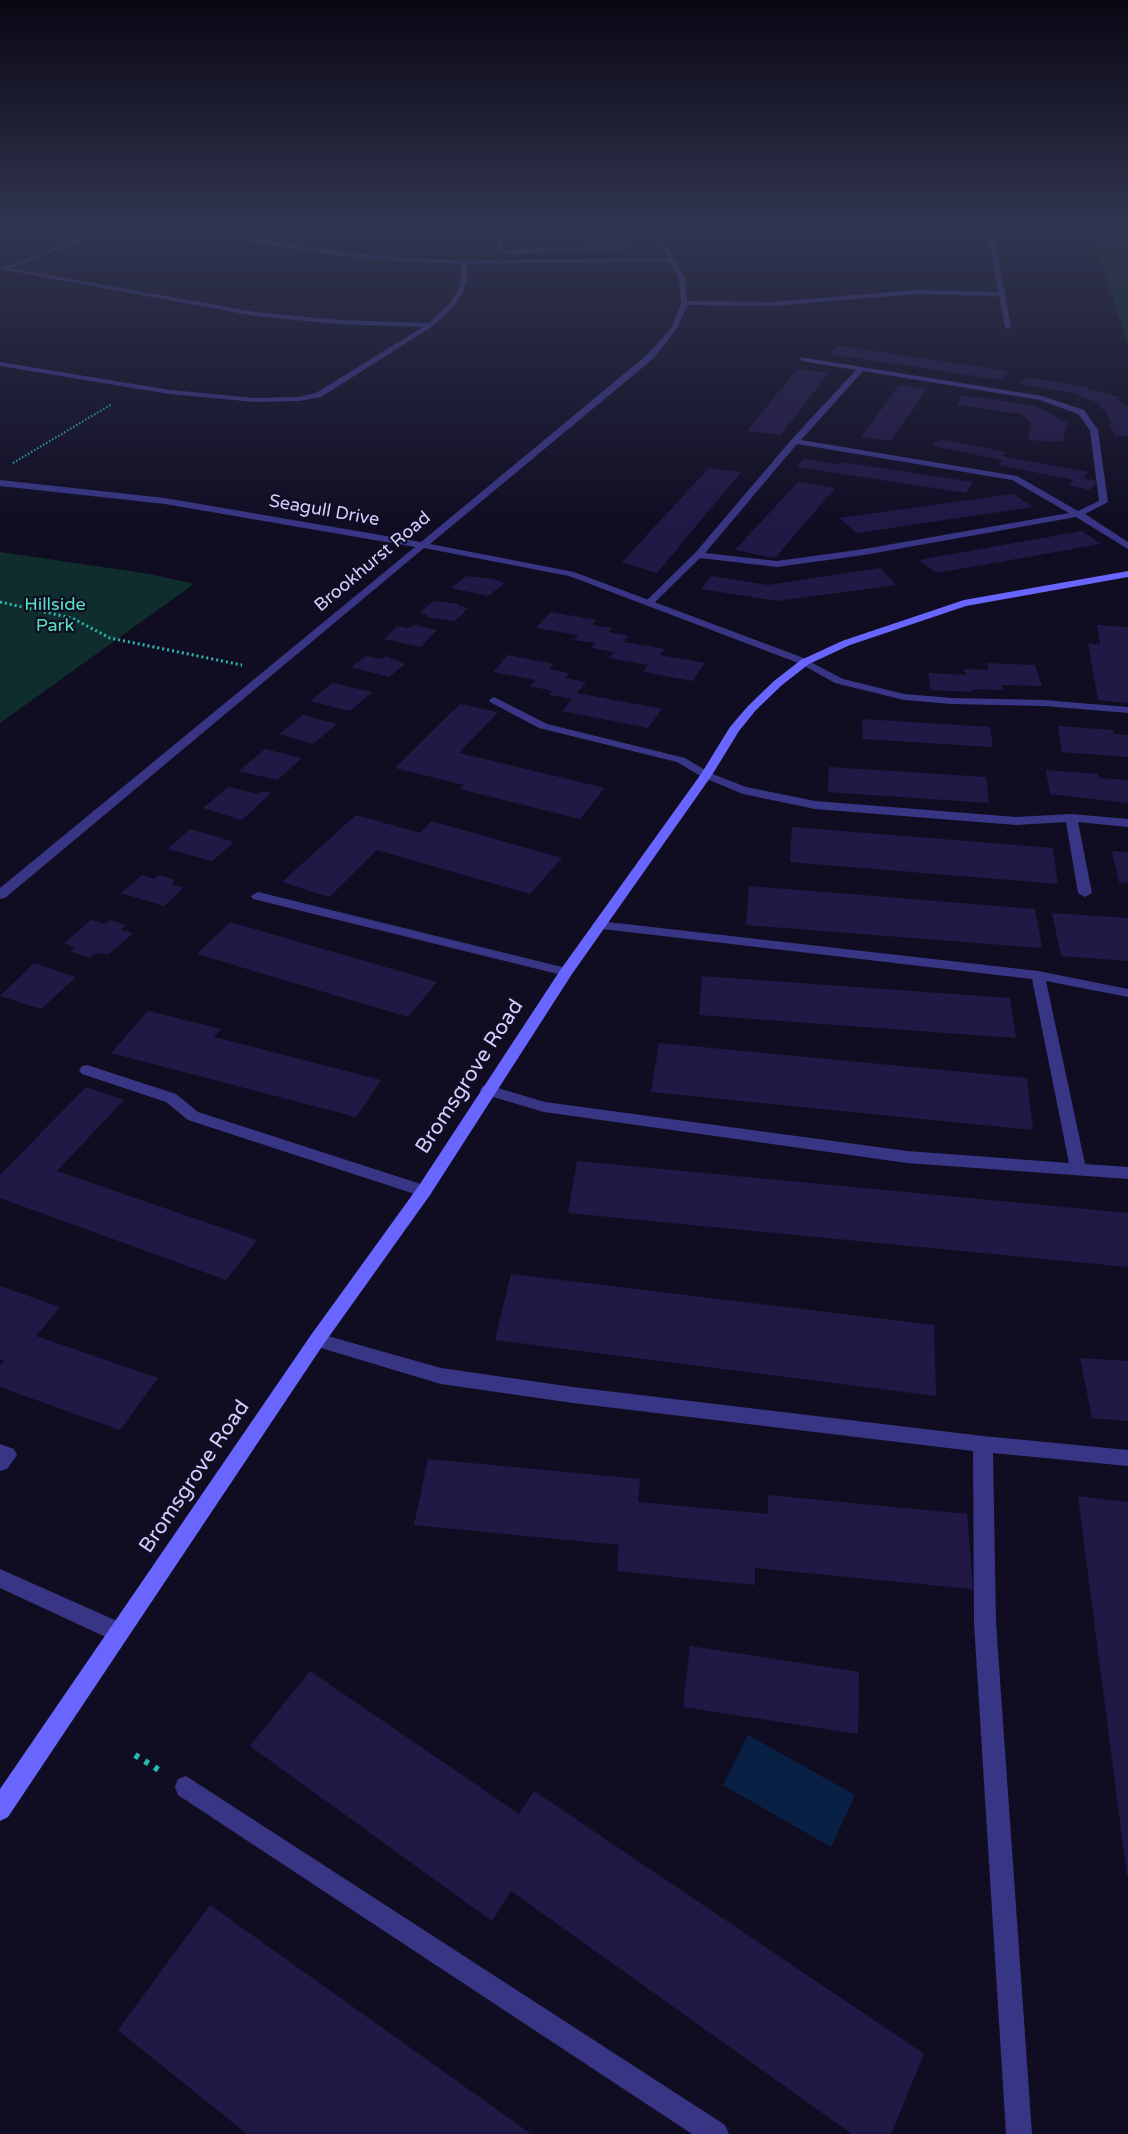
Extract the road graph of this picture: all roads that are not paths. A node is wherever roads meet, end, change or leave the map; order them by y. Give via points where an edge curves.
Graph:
1 (387, 324) edge
2 (676, 324) edge
3 (1007, 324) edge
4 (431, 325) joint
5 (1008, 327) dead end
6 (802, 359) dead end
7 (0, 364) edge
8 (861, 369) junction
9 (795, 441) junction
10 (0, 483) edge
11 (1078, 514) junction
12 (422, 545) junction
13 (1128, 546) edge
14 (698, 555) junction
15 (1128, 574) edge
16 (649, 603) junction
17 (805, 662) junction
18 (494, 700) dead end
19 (1128, 711) edge
20 (706, 775) junction
21 (1071, 818) junction
22 (1128, 823) edge
23 (1085, 893) dead end
24 (0, 895) edge
25 (258, 896) dead end
26 (599, 925) junction
27 (566, 972) junction
28 (1038, 975) junction
29 (1128, 993) edge
30 (87, 1070) dead end
31 (488, 1090) junction
32 (1078, 1169) junction
33 (1128, 1173) edge
34 (424, 1191) junction
35 (317, 1340) junction
36 (983, 1444) junction
37 (0, 1452) edge
38 (1128, 1458) edge
39 (0, 1463) edge
40 (0, 1578) edge
41 (117, 1632) junction
42 (186, 1787) dead end
43 (0, 1809) edge
44 (716, 2134) edge
45 (1019, 2134) edge

1 - 4 street
2 - 12 street, Brookhurst Road via 651,356
3 - 5 street
4 - 7 street via 318,395 299,399 255,399 139,388
6 - 8 street
8 - 9 street
8 - 11 street via 1042,398 1081,412 1094,430 1104,502
9 - 11 street via 1014,478
9 - 14 street
10 - 12 street, Seagull Drive via 165,501
11 - 13 street
11 - 14 street via 777,564
12 - 16 street, Seagull Drive via 571,574
12 - 24 street, Brookhurst Road
14 - 16 street
15 - 17 street, Bromsgrove Road via 964,603 846,643
16 - 17 street, Seagull Drive
17 - 19 street, Seagull Drive via 839,681 904,696
17 - 20 street, Bromsgrove Road via 746,715
18 - 20 street via 543,726 681,760
20 - 21 street via 743,790 815,805 1016,821
20 - 26 street, Bromsgrove Road
21 - 22 street
21 - 23 street
25 - 27 street
26 - 27 street, Bromsgrove Road
26 - 28 street
27 - 31 street, Bromsgrove Road
28 - 29 street
28 - 32 street
30 - 34 street via 171,1098 193,1116
31 - 32 street via 544,1107 896,1156
31 - 34 street, Bromsgrove Road
32 - 33 street
34 - 35 street, Bromsgrove Road
35 - 36 street via 441,1376
35 - 41 street, Bromsgrove Road
36 - 38 street
36 - 45 street via 985,1623
37 - 39 street via 6,1455
40 - 41 street
41 - 43 street, Bromsgrove Road
42 - 44 street

